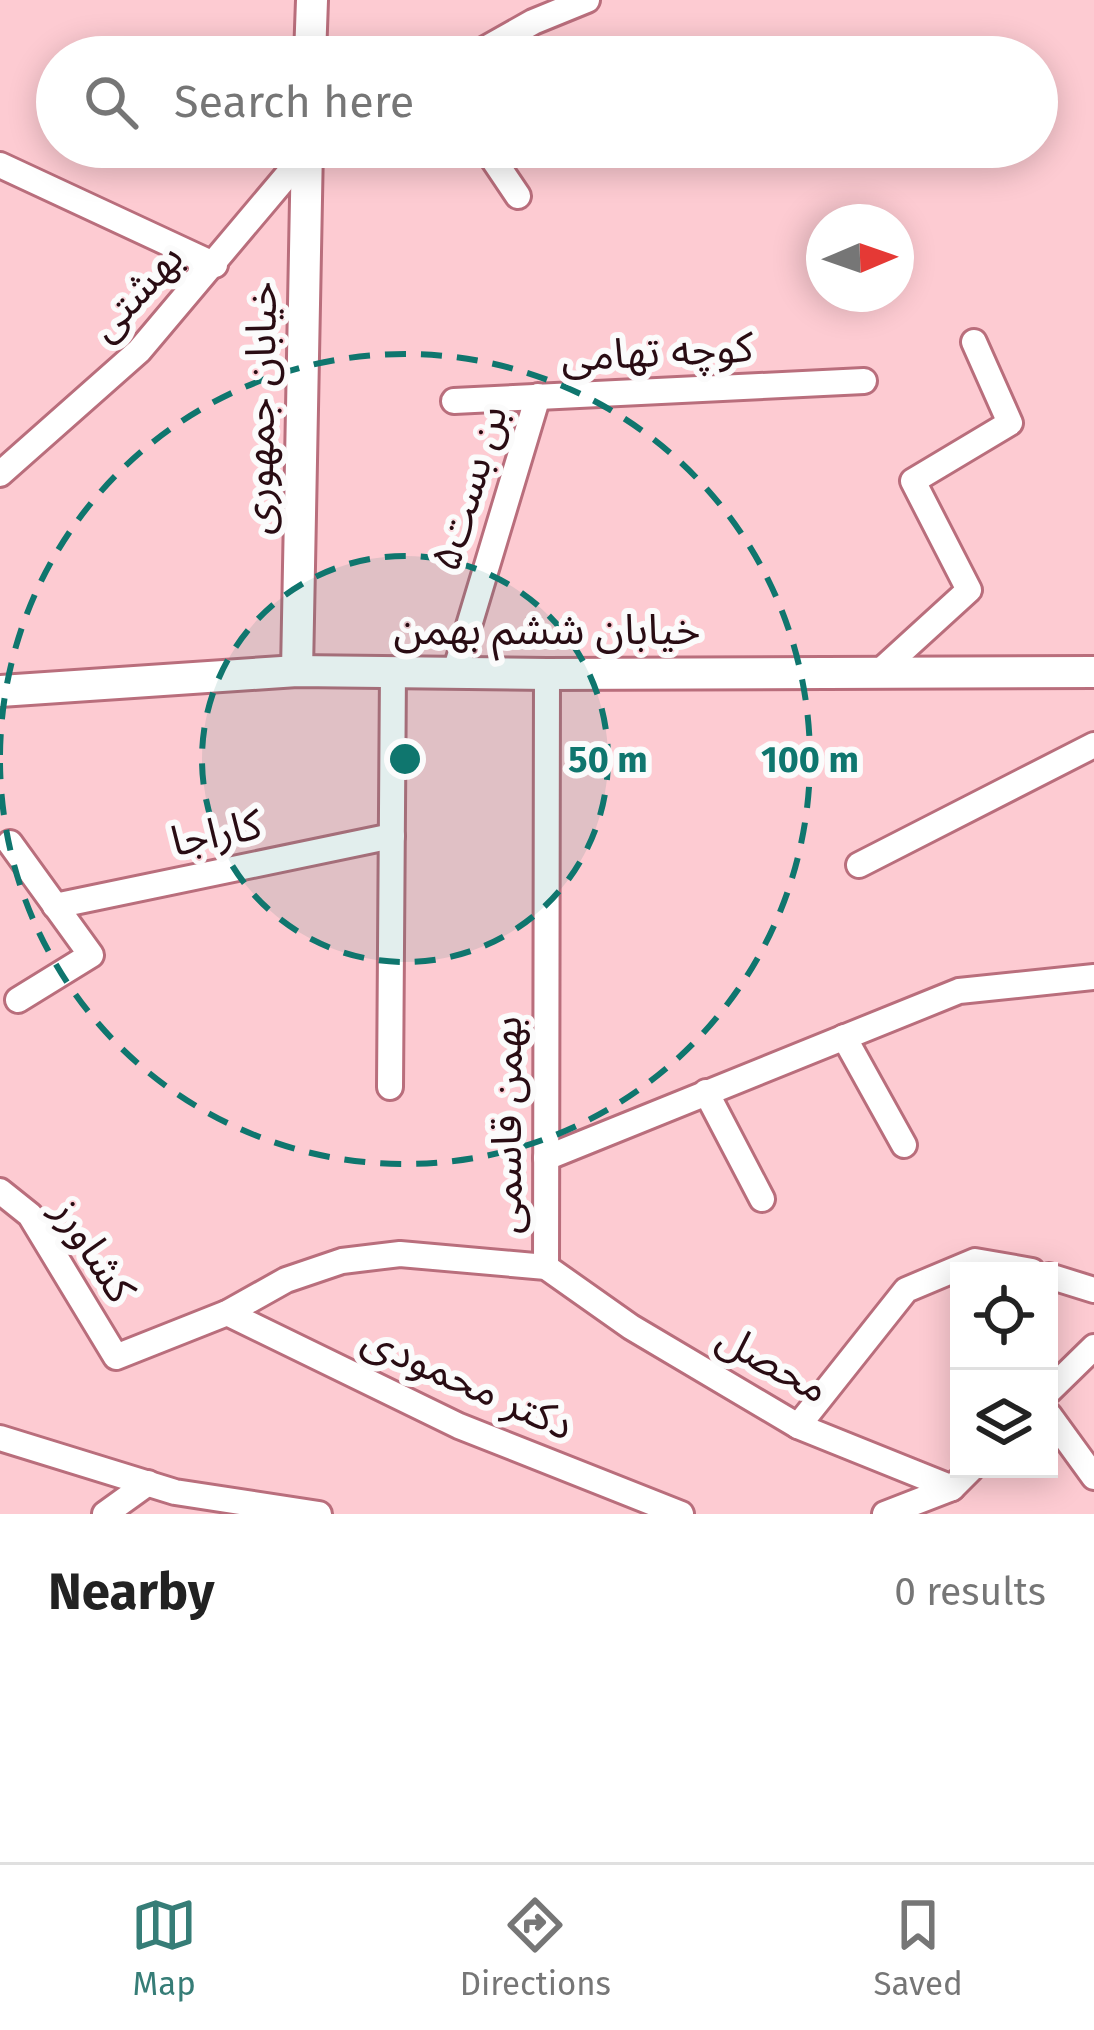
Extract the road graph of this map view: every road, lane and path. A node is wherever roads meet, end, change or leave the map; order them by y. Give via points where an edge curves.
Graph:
1 (312, 0) edge
2 (587, 0) edge
3 (311, 36) edge
4 (509, 36) edge
5 (0, 165) edge
6 (293, 168) edge
7 (309, 168) edge
8 (499, 168) edge
9 (518, 196) dead end
10 (215, 265) junction
11 (974, 342) dead end
12 (864, 381) dead end
13 (538, 396) junction
14 (454, 401) dead end
15 (0, 474) edge
16 (393, 670) junction
17 (297, 671) junction
18 (455, 672) junction
19 (1094, 672) edge
20 (878, 673) junction
21 (547, 674) junction
22 (0, 691) edge
23 (1094, 745) edge
24 (392, 836) junction
25 (10, 843) dead end
26 (859, 865) dead end
27 (56, 906) junction
28 (1094, 977) edge
29 (18, 1000) dead end
30 (844, 1037) junction
31 (390, 1087) dead end
32 (706, 1092) junction
33 (904, 1145) dead end
34 (546, 1158) junction
35 (0, 1191) edge
36 (762, 1199) dead end
37 (546, 1268) junction
38 (950, 1272) edge
39 (1058, 1279) edge
40 (1094, 1290) edge
41 (227, 1313) junction
42 (1094, 1346) edge
43 (116, 1357) joint
44 (1058, 1382) edge
45 (798, 1426) junction
46 (1058, 1427) edge
47 (0, 1438) edge
48 (1094, 1477) edge
49 (962, 1478) edge
50 (148, 1483) junction
51 (952, 1488) junction
52 (105, 1514) edge
53 (319, 1514) edge
54 (681, 1514) edge
55 (885, 1514) edge

1 - 3 street
2 - 4 street
5 - 10 street
6 - 10 street, بهشتی
7 - 17 street, خیابان جمهوری
8 - 9 street
10 - 15 street, بهشتی via 139,352
11 - 20 street via 1010,423 913,481 969,590
12 - 13 street, کوچه تهامی
13 - 14 street, کوچه تهامی
13 - 18 street, بن بست۵
16 - 17 street, خیابان ششم بهمن
16 - 18 street, خیابان ششم بهمن
16 - 24 street
17 - 22 street, خیابان ششم بهمن
18 - 21 street, خیابان ششم بهمن
19 - 20 street, خیابان ششم بهمن
20 - 21 street, خیابان ششم بهمن
21 - 34 street, بهمن قاسمی
23 - 26 street
24 - 27 street, کاراجا
24 - 31 street
25 - 27 street
27 - 29 street via 92,955
28 - 30 street via 959,991
30 - 32 street
30 - 33 street
32 - 34 street
32 - 36 street
34 - 37 street, بهمن قاسمی
35 - 43 street, کشاورز via 30,1215
37 - 41 street, بهمن قاسمی via 400,1254 342,1261
37 - 45 street, محصل
38 - 45 street via 906,1290
39 - 40 street
41 - 43 street, بهمن قاسمی
41 - 54 street, دکتر محمودی via 459,1426
42 - 44 street
45 - 51 street, محصل
46 - 48 street
47 - 50 street
49 - 51 street
50 - 52 street
50 - 53 street
51 - 55 street

